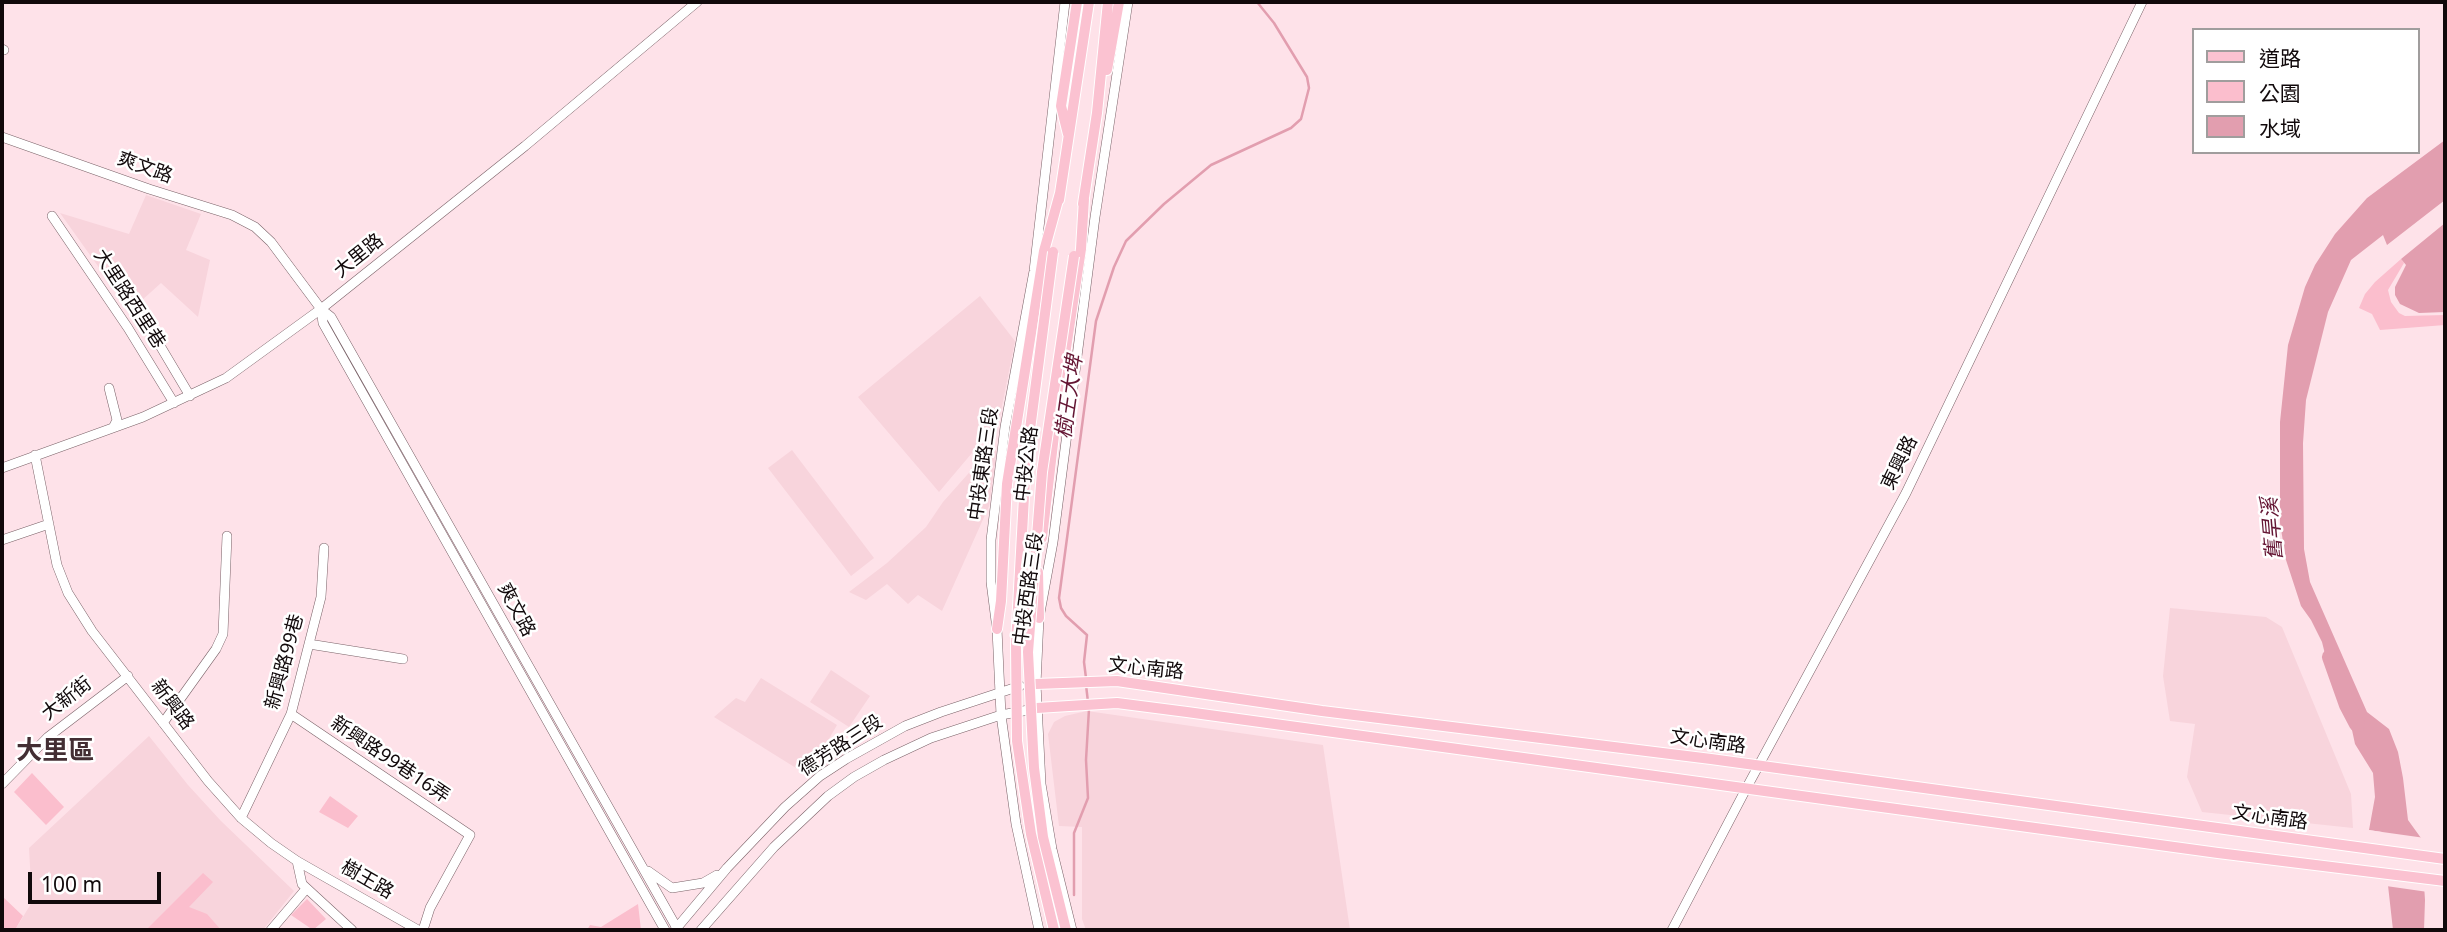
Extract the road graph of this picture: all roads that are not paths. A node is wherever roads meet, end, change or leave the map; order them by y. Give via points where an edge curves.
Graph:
1 (696, 2) edge
2 (1065, 2) edge
3 (1077, 2) edge
4 (1108, 2) edge
5 (1119, 2) edge
6 (1128, 2) edge
7 (2142, 2) edge
8 (1088, 7) edge
9 (1097, 113) junction
10 (2, 137) edge
11 (1070, 140) junction
12 (1060, 193) junction
13 (1084, 199) junction
14 (52, 216) dead end
15 (321, 309) junction
16 (144, 317) dead end
17 (109, 388) dead end
18 (190, 396) junction
19 (174, 403) junction
20 (114, 426) junction
21 (36, 455) junction
22 (2, 468) edge
23 (49, 524) junction
24 (227, 536) dead end
25 (2, 540) edge
26 (324, 548) dead end
27 (1038, 618) junction
28 (997, 629) junction
29 (309, 644) junction
30 (403, 659) dead end
31 (128, 676) junction
32 (1036, 684) junction
33 (998, 693) junction
34 (1037, 709) junction
35 (291, 714) junction
36 (1001, 715) junction
37 (163, 723) junction
38 (1758, 766) junction
39 (2, 783) edge
40 (1747, 787) junction
41 (241, 818) junction
42 (2443, 858) edge
43 (297, 861) junction
44 (644, 867) junction
45 (727, 868) junction
46 (2441, 881) edge
47 (306, 889) junction
48 (677, 929) edge
49 (271, 930) edge
50 (352, 930) edge
51 (421, 930) edge
52 (666, 930) edge
53 (701, 930) edge
54 (1039, 930) edge
55 (1054, 930) edge
56 (1066, 930) edge
57 (1072, 930) edge
58 (1672, 930) edge

1 - 15 street, 大里路
2 - 28 street, 中投東路三段 via 1034,271 1005,427 991,540
3 - 11 main road via 1061,106
4 - 9 main road, 中投公路
5 - 9 main road
6 - 27 street, 中投西路三段 via 1053,542
7 - 38 street, 東興路 via 1906,493
8 - 11 main road, 中投公路
9 - 13 main road, 中投公路
10 - 15 street, 爽文路 via 245,221 271,242
11 - 12 main road, 中投公路
12 - 28 main road via 1044,251 1007,484
12 - 55 main road, 中投公路, bridge via 1026,460 1016,657 1017,741 1031,834
13 - 27 main road via 1038,565
13 - 56 main road, 中投公路, bridge via 1042,472 1028,652 1043,837
14 - 19 street, 大里路西里巷
15 - 18 street, 大里路 via 226,378
15 - 44 street, 爽文路 via 338,329
15 - 52 street, 爽文路 via 323,323
16 - 18 street
17 - 20 street via 117,420
18 - 19 street, 大里路
19 - 20 street, 大里路
20 - 21 street, 大里路
21 - 22 street, 大里路
21 - 23 street, 新興路
23 - 25 street
23 - 31 street, 新興路 via 68,593
24 - 37 street via 223,634
26 - 29 street, 新興路99巷 via 321,597
27 - 32 street, 中投西路三段
28 - 33 street, 中投東路三段
29 - 30 street
29 - 35 street, 新興路99巷
31 - 37 street, 新興路
31 - 39 street, 大新街 via 48,737
32 - 33 street, 德芳路三段
32 - 34 street, 中投西路三段
32 - 38 main road, 文心南路 via 1117,681
33 - 36 street, 中投東路三段
33 - 45 street, 德芳路三段 via 905,726 846,759 785,807
34 - 36 street, 德芳路三段
34 - 40 main road, 文心南路 via 1117,703
34 - 57 street, 中投西路三段 via 1043,797
35 - 41 street, 新興路99巷
35 - 51 street, 新興路99巷16弄 via 470,835
36 - 53 street, 德芳路三段 via 931,738 884,760 828,796 774,847
36 - 54 street, 中投東路三段 via 1016,824
37 - 41 street, 新興路
38 - 40 street, 東興路
38 - 42 main road, 文心南路
40 - 46 main road, 文心南路
40 - 58 street, 東興路
41 - 43 street, 新興路
43 - 47 street
43 - 51 street, 樹王路
44 - 45 street via 672,888 703,883
44 - 48 street, 爽文路
45 - 48 street, 德芳路三段
47 - 49 street
47 - 50 street

